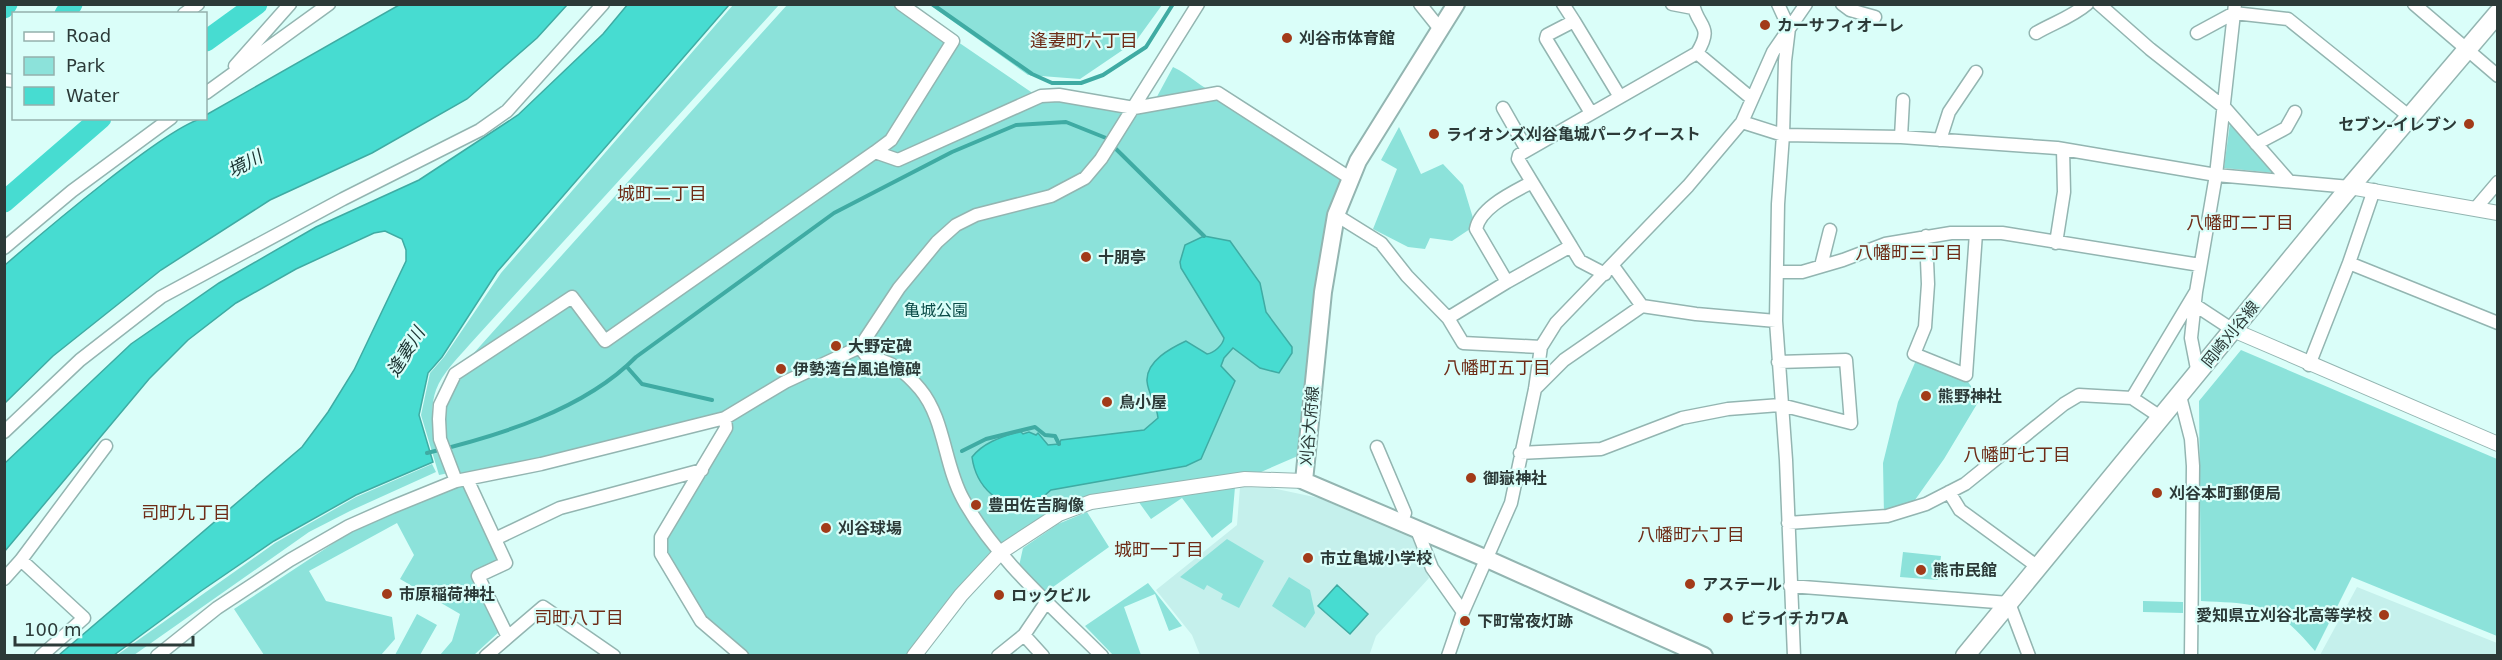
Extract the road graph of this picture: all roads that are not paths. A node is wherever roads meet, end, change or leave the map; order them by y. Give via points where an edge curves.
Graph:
1 (290, 4) edge
2 (329, 4) edge
3 (603, 4) edge
4 (901, 4) edge
5 (1198, 4) edge
6 (1420, 4) edge
7 (1456, 4) edge
8 (1563, 4) edge
9 (1672, 4) edge
10 (1778, 4) edge
11 (1806, 4) edge
12 (1842, 4) edge
13 (2087, 4) edge
14 (2099, 4) edge
15 (2414, 4) edge
16 (1693, 6) edge
17 (2235, 9) edge
18 (2498, 13) edge
19 (1875, 17) dead end
20 (1574, 21) junction
21 (1789, 28) junction
22 (1440, 29) junction
23 (2036, 33) dead end
24 (2197, 33) dead end
25 (2467, 50) junction
26 (1697, 53) junction
27 (1976, 72) dead end
28 (2498, 76) edge
29 (222, 82) junction
30 (207, 92) edge
31 (1620, 97) junction
32 (1751, 98) junction
33 (1903, 100) dead end
34 (1134, 108) junction
35 (1503, 108) dead end
36 (2225, 108) junction
37 (2295, 112) dead end
38 (1591, 113) junction
39 (2410, 117) junction
40 (168, 120) edge
41 (1742, 122) junction
42 (1784, 135) junction
43 (1901, 137) junction
44 (1940, 140) junction
45 (2256, 144) junction
46 (2063, 149) junction
47 (1527, 150) junction
48 (875, 152) junction
49 (2216, 175) junction
50 (1350, 178) junction
51 (2289, 181) junction
52 (1532, 182) junction
53 (2498, 182) edge
54 (2350, 187) junction
55 (2374, 190) junction
56 (2475, 209) junction
57 (2498, 213) edge
58 (1336, 215) junction
59 (1830, 230) dead end
60 (1976, 234) junction
61 (1926, 236) junction
62 (2056, 243) junction
63 (1571, 246) junction
64 (4, 248) edge
65 (2349, 263) junction
66 (2200, 265) junction
67 (1821, 266) junction
68 (1609, 270) junction
69 (1778, 272) junction
70 (1507, 282) junction
71 (2195, 298) junction
72 (1642, 306) junction
73 (1448, 318) junction
74 (1776, 321) junction
75 (2498, 323) edge
76 (2233, 330) junction
77 (860, 347) junction
78 (1541, 347) junction
79 (1778, 362) junction
80 (2309, 365) junction
81 (2198, 374) junction
82 (1535, 389) junction
83 (2180, 396) junction
84 (2132, 398) junction
85 (1780, 405) junction
86 (725, 418) junction
87 (2162, 418) junction
88 (4, 432) edge
89 (2498, 444) edge
90 (106, 446) dead end
91 (1377, 447) dead end
92 (1520, 453) junction
93 (702, 470) junction
94 (462, 480) junction
95 (1304, 481) junction
96 (1949, 492) junction
97 (1401, 523) junction
98 (1788, 523) junction
99 (1417, 530) junction
100 (495, 539) junction
101 (1001, 552) junction
102 (1487, 559) junction
103 (21, 560) junction
104 (2038, 567) junction
105 (4, 579) edge
106 (1790, 586) junction
107 (1047, 601) junction
108 (2008, 603) junction
109 (1463, 612) junction
110 (1024, 635) junction
111 (507, 637) junction
112 (1451, 655) edge
113 (41, 656) edge
114 (157, 656) edge
115 (486, 656) edge
116 (614, 656) edge
117 (742, 656) edge
118 (914, 656) edge
119 (998, 656) edge
120 (1043, 656) edge
121 (1102, 656) edge
122 (1704, 656) edge
123 (1794, 656) edge
124 (1965, 656) edge
125 (2029, 656) edge
126 (2191, 656) edge

1 - 29 street
2 - 29 street
3 - 88 street via 507,111 480,130 161,297 80,360
4 - 48 street via 953,41 891,140
5 - 34 street
6 - 22 street
7 - 22 main road, 刈谷大府線
8 - 20 street
9 - 16 street
10 - 21 street
11 - 21 street
12 - 19 street
13 - 23 street
14 - 36 street
15 - 25 street
16 - 26 street via 1704,24 1705,40
17 - 24 street
17 - 36 street
17 - 39 street via 2288,19
18 - 25 main road, 岡崎刈谷線
20 - 31 street
20 - 38 street via 1546,39
21 - 32 street
21 - 42 street
22 - 50 main road, 刈谷大府線
25 - 28 street
25 - 39 main road, 岡崎刈谷線
26 - 31 street
26 - 32 street
27 - 44 street via 1949,112
29 - 30 street
31 - 38 street
32 - 41 street
33 - 43 street
34 - 48 street via 1059,95 1041,96 898,160
34 - 50 street via 1218,93
34 - 77 street via 1085,178 1051,196 976,215 956,225 899,288
35 - 47 street
36 - 45 street
36 - 49 street
37 - 45 street via 2286,128
38 - 47 street
39 - 54 main road, 岡崎刈谷線
40 - 64 street via 72,191
41 - 42 street
41 - 68 street
42 - 43 street
42 - 69 street
43 - 44 street
44 - 46 street
45 - 51 street
46 - 49 street
46 - 62 street via 2064,192
47 - 52 street via 1518,159
48 - 94 street via 605,340 572,297 455,374 440,405 440,439
49 - 51 street
49 - 66 street
50 - 58 main road, 刈谷大府線
51 - 54 street
52 - 63 street
52 - 70 street via 1496,204 1476,229
53 - 56 street
54 - 55 street
54 - 76 main road, 岡崎刈谷線
55 - 56 street
55 - 65 street
56 - 57 street
58 - 73 street via 1381,243
58 - 95 main road, 刈谷大府線 via 1323,292
59 - 67 street
60 - 61 street
60 - 61 street via 1966,375 1914,354 1926,327
60 - 62 street via 2002,233
61 - 67 street via 1885,244
62 - 66 street
63 - 68 street via 1580,261
63 - 70 street
65 - 75 street
65 - 80 street
66 - 71 street
67 - 69 street via 1802,272
68 - 72 street
68 - 78 street via 1556,323
69 - 74 street
70 - 73 street
71 - 76 street
71 - 81 street via 2191,338
71 - 84 street
72 - 74 street
72 - 82 street via 1564,360
73 - 78 street via 1463,343
74 - 79 street
76 - 80 street
76 - 81 main road, 岡崎刈谷線
77 - 86 street via 785,382
77 - 101 street via 867,357 888,361 920,390 933,410 962,497
78 - 82 street
79 - 85 street
79 - 85 street via 1846,360 1851,423
80 - 89 street
81 - 83 main road, 岡崎刈谷線
82 - 92 street
83 - 87 main road, 岡崎刈谷線
83 - 126 street via 2193,466
84 - 87 street
84 - 96 street via 2079,395 1965,484
85 - 92 street via 1682,418 1600,449
85 - 98 street
86 - 93 street via 726,428
86 - 94 street
87 - 104 main road, 岡崎刈谷線
90 - 103 street
91 - 97 street via 1405,513
92 - 102 street via 1511,503
93 - 100 street via 560,508
93 - 117 street via 661,537 661,554 701,621
94 - 100 street
94 - 114 street via 349,526 300,554 217,608
95 - 97 main road, 刈谷大府線
95 - 101 street via 1245,479 1091,502 1059,514
96 - 98 street via 1887,516
96 - 104 street via 1960,510
97 - 99 main road, 刈谷大府線
98 - 106 street
99 - 102 main road, 刈谷大府線
99 - 109 street via 1432,568
100 - 111 street via 506,563 478,576
101 - 107 street
101 - 118 street via 961,595
102 - 109 street
102 - 122 main road, 刈谷大府線
103 - 105 street
103 - 113 street via 84,618
104 - 108 main road, 岡崎刈谷線
106 - 108 street
106 - 123 street
107 - 110 street
107 - 121 street
108 - 124 main road, 岡崎刈谷線
108 - 125 street
109 - 112 street
110 - 119 street
110 - 120 street
111 - 115 street
111 - 116 street via 543,607

